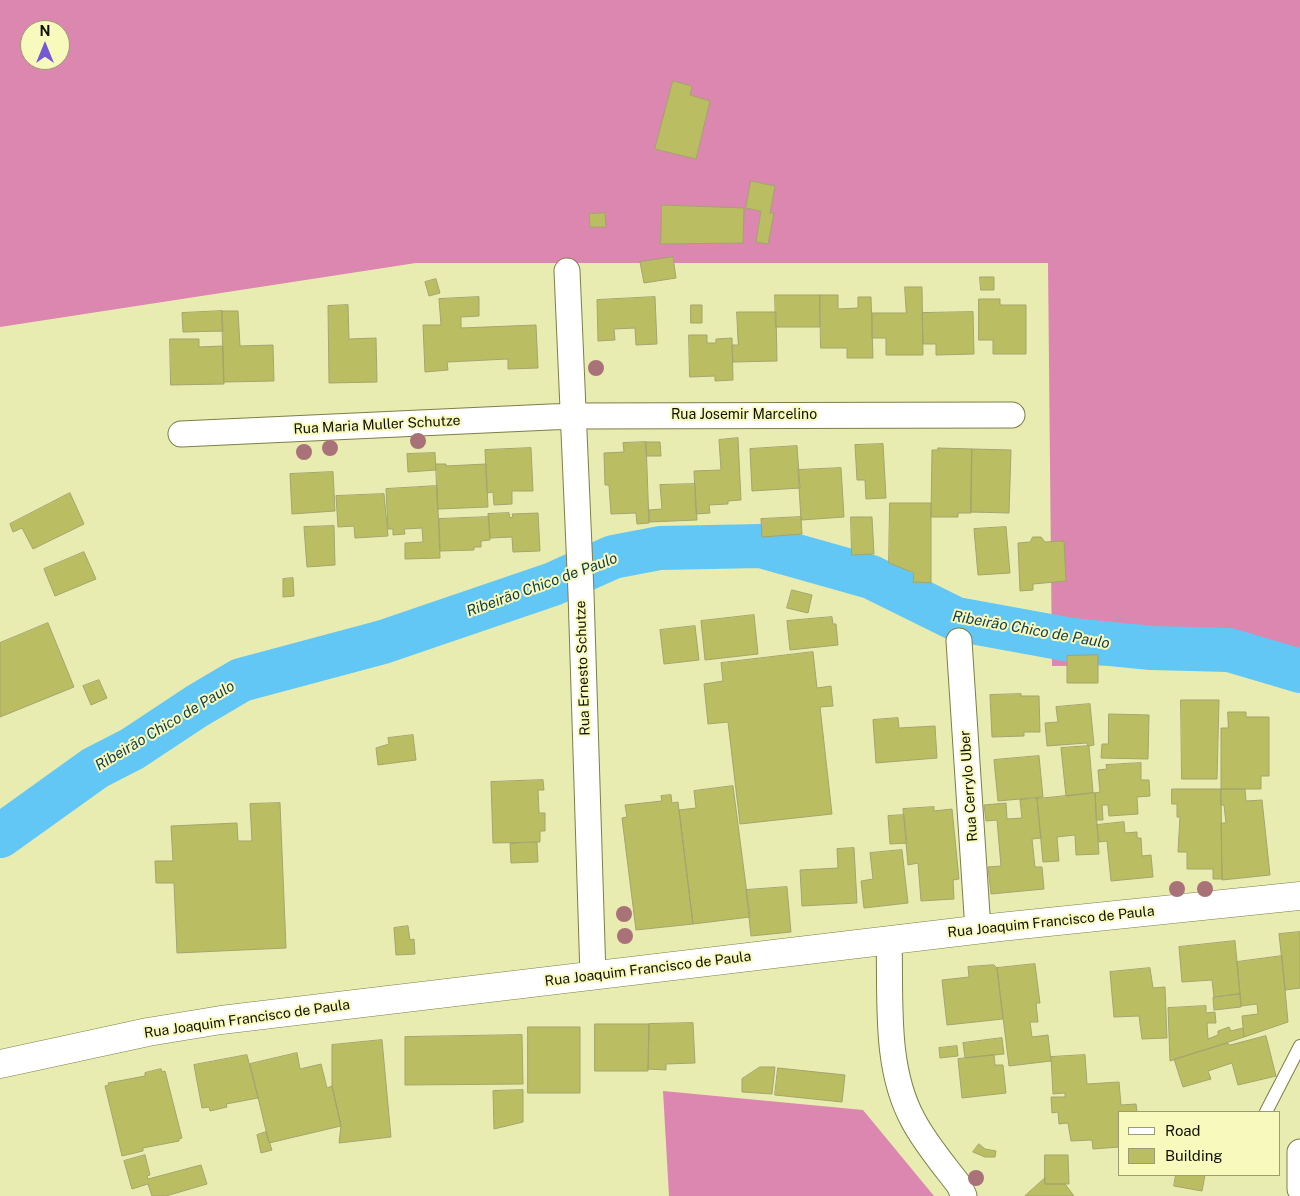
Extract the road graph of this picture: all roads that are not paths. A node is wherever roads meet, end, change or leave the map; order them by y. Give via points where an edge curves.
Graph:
1 (567, 271) dead end
2 (1012, 415) dead end
3 (572, 416) junction
4 (181, 434) dead end
5 (959, 641) dead end
6 (1300, 896) edge
7 (978, 930) junction
8 (890, 940) junction
9 (592, 976) junction
10 (1300, 1046) edge
11 (0, 1064) edge
12 (1267, 1111) edge
13 (1300, 1152) edge
14 (1300, 1189) edge
15 (964, 1196) edge

1 - 3 street, Rua Ernesto Schutze
2 - 3 street, Rua Josemir Marcelino
3 - 4 street, Rua Maria Muller Schutze
3 - 9 street, Rua Ernesto Schutze via 581,593
5 - 7 street, Rua Cerrylo Uber
6 - 7 main road, Rua Joaquim Francisco de Paula
7 - 8 main road, Rua Joaquim Francisco de Paula
8 - 9 main road, Rua Joaquim Francisco de Paula
8 - 15 street via 896,1072 904,1101 913,1121
9 - 11 main road, Rua Joaquim Francisco de Paula via 220,1020
10 - 12 lane
13 - 14 street

